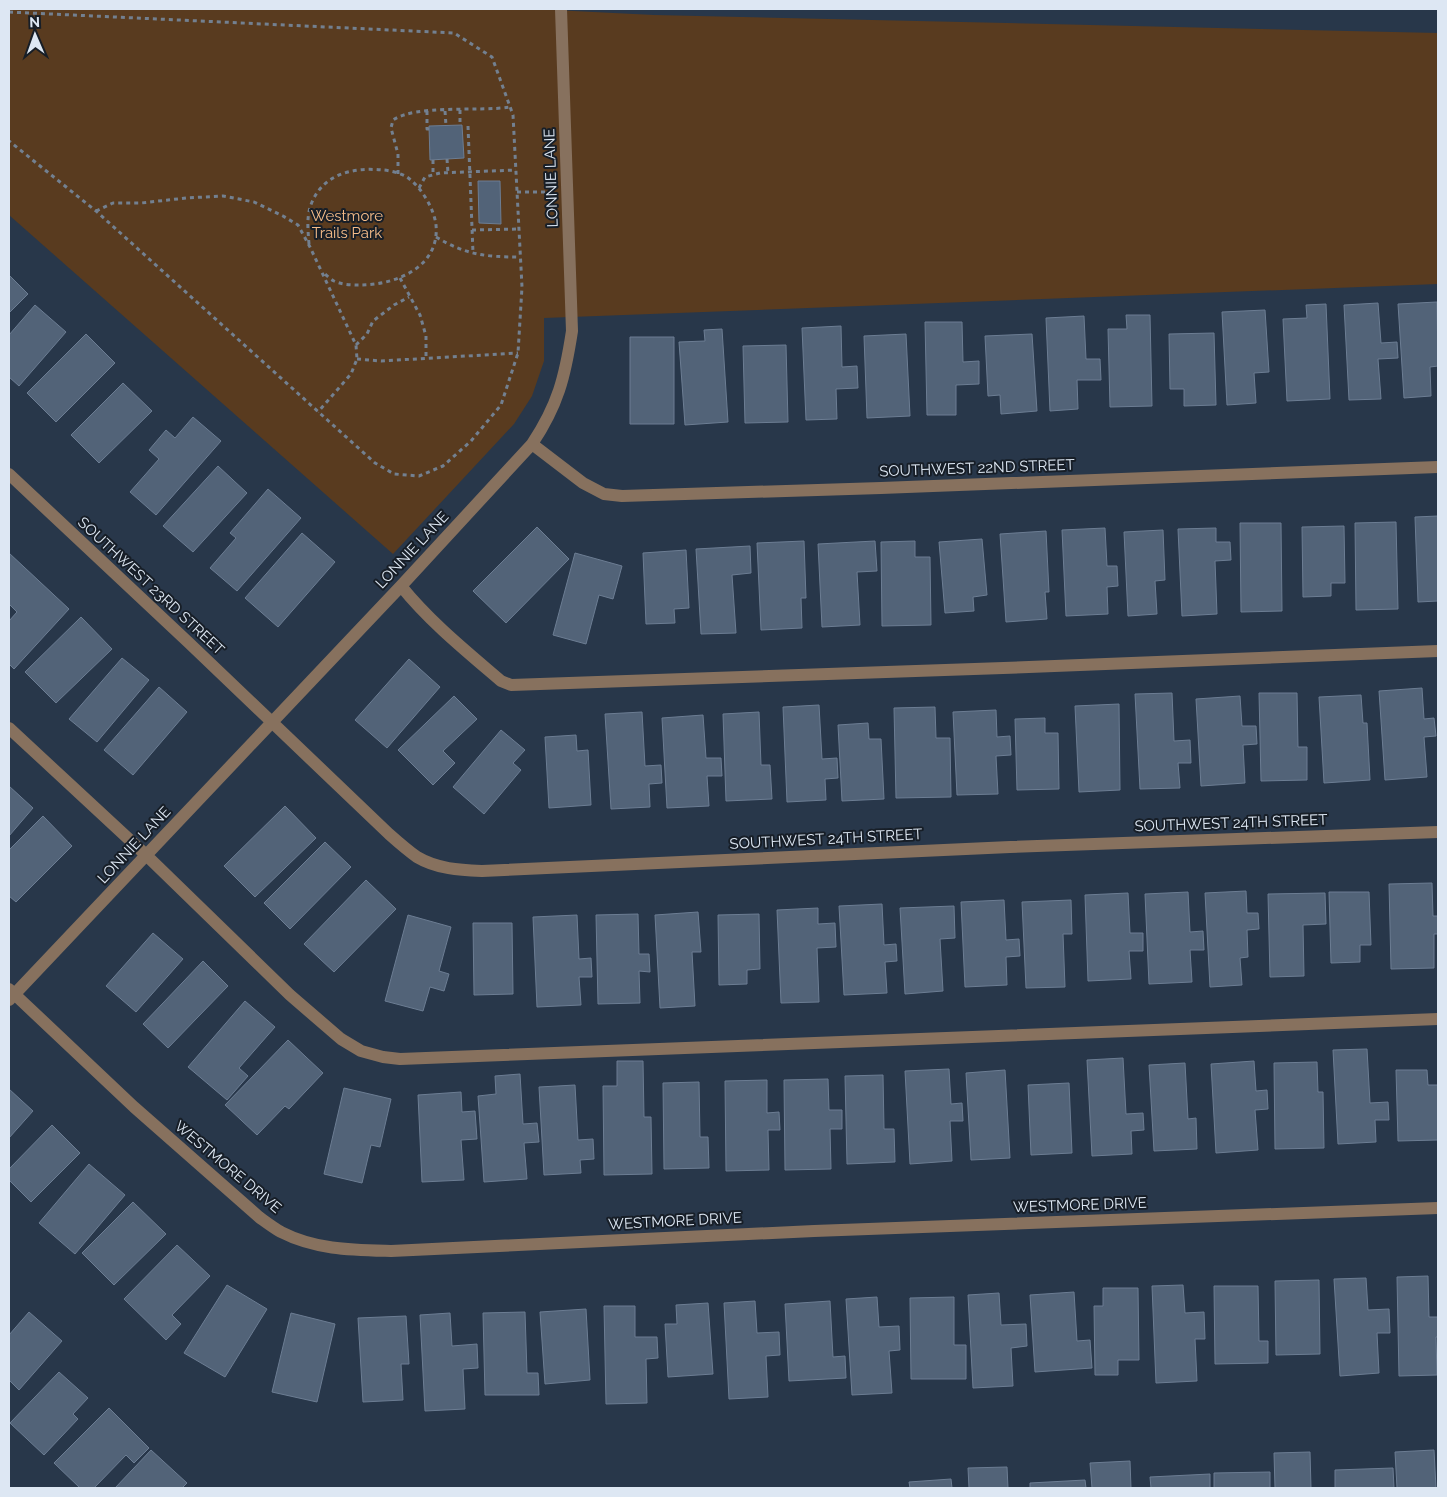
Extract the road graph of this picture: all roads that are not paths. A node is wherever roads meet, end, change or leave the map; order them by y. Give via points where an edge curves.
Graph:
1 (561, 9) edge
2 (532, 444) junction
3 (1438, 467) edge
4 (9, 474) edge
5 (401, 586) junction
6 (1438, 651) edge
7 (272, 722) junction
8 (9, 728) edge
9 (1438, 832) edge
10 (146, 855) junction
11 (11, 994) edge
12 (1438, 1019) edge
13 (1438, 1208) edge

1 - 2 street, LONNIE LANE via 572,331 560,392 547,422
2 - 3 street, SOUTHWEST 22ND STREET via 583,483 604,494 622,496
2 - 5 street, LONNIE LANE
4 - 7 street, SOUTHWEST 23RD STREET
5 - 6 street via 450,639 501,681 516,685
5 - 7 street, LONNIE LANE
7 - 9 street, SOUTHWEST 24TH STREET via 417,857 453,870
7 - 10 street, LONNIE LANE
8 - 10 street
10 - 11 street, LONNIE LANE
10 - 12 street via 290,995 341,1039 361,1051 383,1057 400,1059
11 - 13 street, WESTMORE DRIVE via 259,1217 280,1232 307,1243 336,1249 391,1251 814,1231

